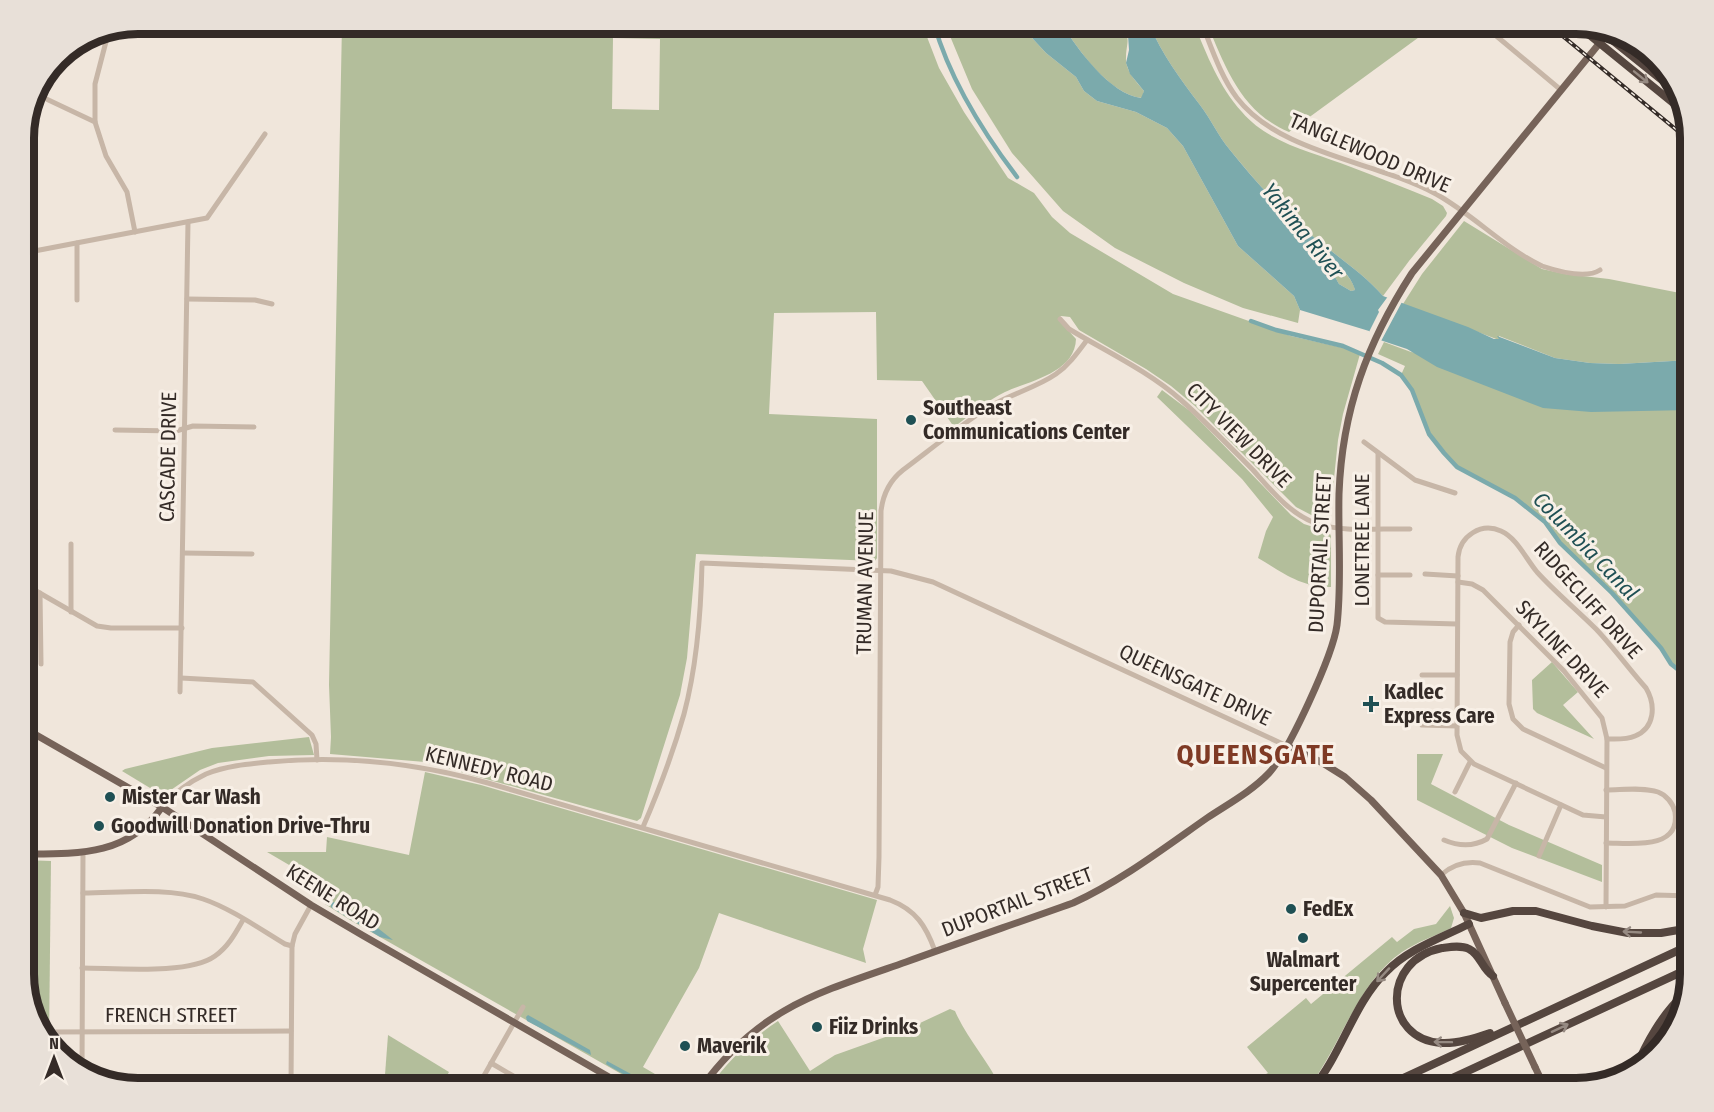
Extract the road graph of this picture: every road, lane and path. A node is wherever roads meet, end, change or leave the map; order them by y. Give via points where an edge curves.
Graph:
1 (1206, 34) edge
2 (1494, 34) edge
3 (1589, 35) edge
4 (1602, 38) edge
5 (107, 40) edge
6 (1599, 43) junction
7 (1617, 43) edge
8 (1660, 79) edge
9 (1561, 90) junction
10 (43, 97) edge
11 (1673, 103) edge
12 (95, 122) junction
13 (265, 134) dead end
14 (1461, 212) junction
15 (188, 222) junction
16 (135, 232) junction
17 (77, 243) junction
18 (35, 251) edge
19 (1600, 270) dead end
20 (187, 299) junction
21 (77, 300) dead end
22 (272, 304) dead end
23 (1060, 319) dead end
24 (1088, 340) junction
25 (254, 427) dead end
26 (185, 429) junction
27 (115, 430) dead end
28 (1364, 442) dead end
29 (1378, 453) junction
30 (1455, 493) dead end
31 (1338, 528) junction
32 (1378, 528) junction
33 (1410, 528) dead end
34 (71, 544) dead end
35 (183, 553) junction
36 (252, 554) dead end
37 (880, 570) junction
38 (1425, 574) dead end
39 (1378, 575) junction
40 (1410, 575) dead end
41 (1458, 579) junction
42 (35, 590) edge
43 (40, 593) junction
44 (71, 612) junction
45 (1457, 624) junction
46 (1519, 626) junction
47 (182, 628) junction
48 (40, 664) dead end
49 (1422, 675) dead end
50 (1457, 675) junction
51 (181, 678) junction
52 (180, 692) dead end
53 (1422, 725) dead end
54 (1457, 726) junction
55 (35, 734) edge
56 (1606, 740) junction
57 (1287, 746) junction
58 (317, 760) junction
59 (1470, 762) junction
60 (1606, 768) junction
61 (1515, 783) junction
62 (1606, 790) junction
63 (1455, 792) dead end
64 (1561, 805) junction
65 (162, 807) junction
66 (1606, 817) junction
67 (643, 827) junction
68 (1444, 840) dead end
69 (1606, 843) junction
70 (83, 853) junction
71 (35, 854) edge
72 (1539, 856) dead end
73 (1441, 875) junction
74 (83, 893) junction
75 (875, 896) junction
76 (1680, 896) edge
77 (311, 905) junction
78 (1606, 907) junction
79 (1464, 913) junction
80 (243, 920) junction
81 (1469, 924) junction
82 (1680, 930) edge
83 (292, 946) junction
84 (1680, 950) edge
85 (935, 951) junction
86 (82, 968) junction
87 (1680, 973) edge
88 (1493, 976) junction
89 (1674, 1006) edge
90 (523, 1007) dead end
91 (1539, 1015) junction
92 (515, 1023) junction
93 (81, 1028) edge
94 (291, 1031) junction
95 (84, 1032) edge
96 (1643, 1053) edge
97 (491, 1063) junction
98 (291, 1078) edge
99 (483, 1078) edge
100 (517, 1078) edge
101 (611, 1078) edge
102 (709, 1078) edge
103 (1320, 1078) edge
104 (1404, 1078) edge
105 (1453, 1078) edge
106 (1540, 1078) edge

1 - 14 street, TANGLEWOOD DRIVE via 1229,85 1263,123 1294,140 1430,191
2 - 9 street
3 - 6 highway
4 - 6 main road, DUPORTAIL STREET
5 - 12 street via 96,84
6 - 9 main road, DUPORTAIL STREET
6 -> 11 highway
7 - 8 highway
9 - 14 main road, DUPORTAIL STREET
10 - 12 street
12 - 16 street via 106,156 127,192
13 - 15 street via 207,218
14 - 19 street, TANGLEWOOD DRIVE via 1542,266 1589,274
14 - 31 main road, DUPORTAIL STREET via 1395,298 1360,372 1341,452
15 - 16 street
15 - 20 street, CASCADE DRIVE
16 - 17 street
17 - 18 street
17 - 21 street
20 - 22 street
20 - 26 street, CASCADE DRIVE
23 - 24 street, CITY VIEW DRIVE
24 - 31 street, CITY VIEW DRIVE via 1179,398 1296,513 1314,523
24 - 37 street, TRUMAN AVENUE via 1059,372 989,407 893,479 882,504
25 - 26 street
26 - 27 street
26 - 35 street, CASCADE DRIVE
28 - 29 street
29 - 30 street via 1420,482
29 - 32 street, LONETREE LANE
31 - 32 street, CITY VIEW DRIVE
31 - 57 main road, DUPORTAIL STREET via 1334,642
32 - 33 street, CITY VIEW DRIVE
32 - 39 street, LONETREE LANE
34 - 44 street
35 - 36 street
35 - 47 street, CASCADE DRIVE
37 - 57 street, QUEENSGATE DRIVE via 933,582
37 - 67 street, QUEENSGATE DRIVE via 702,563 698,637 687,698 667,767
37 - 75 street, TRUMAN AVENUE via 879,857
38 - 41 street, SKYLINE DRIVE
39 - 40 street
39 - 45 street, LONETREE LANE via 1380,620
41 - 45 street
41 - 46 street, SKYLINE DRIVE via 1478,586
41 - 56 street, RIDGECLIFF DRIVE via 1459,550 1466,537 1483,528 1502,531 1602,636 1646,688 1653,704 1651,720 1641,733 1632,738
42 - 43 street
43 - 44 street
43 - 48 street
44 - 47 street via 104,627
45 - 50 street
46 - 56 street, SKYLINE DRIVE via 1558,663 1599,713 1605,723
46 - 60 street via 1509,642 1509,704 1513,719 1523,729
47 - 51 street, CASCADE DRIVE
49 - 50 street
50 - 54 street
51 - 52 street, CASCADE DRIVE
51 - 58 street via 253,682 312,735
53 - 54 street
54 - 59 street via 1459,745
55 - 65 main road, KEENE ROAD
56 - 60 street, SKYLINE DRIVE
57 - 73 main road, QUEENSGATE DRIVE via 1346,777
57 - 85 main road, DUPORTAIL STREET via 1272,769 1254,786 1101,889 1073,903
58 - 65 street, KENNEDY ROAD via 219,770 188,784
58 - 67 street, KENNEDY ROAD via 388,763 448,773
59 - 61 street
59 - 63 street
60 - 62 street, SKYLINE DRIVE
61 - 64 street
61 - 68 street via 1487,840 1461,845
62 - 66 street, SKYLINE DRIVE
62 - 69 street via 1657,791 1670,801 1675,818 1671,831 1654,843
64 - 66 street via 1588,816
64 - 72 street
65 - 70 main road, KENNEDY ROAD via 127,840
65 - 77 main road, KEENE ROAD
66 - 69 street, SKYLINE DRIVE
67 - 75 street, KENNEDY ROAD
69 - 78 street, SKYLINE DRIVE
70 - 71 main road, KENNEDY ROAD
70 - 74 street
73 - 78 street via 1454,866 1478,863 1586,906
73 - 79 main road, QUEENSGATE DRIVE
74 - 80 street via 184,894 206,900
74 - 86 street
75 - 85 street, KENNEDY ROAD via 894,901 914,913 927,930
76 - 78 street via 1656,895 1625,906
77 - 83 street
77 - 92 main road, KEENE ROAD
79 - 81 main road, QUEENSGATE DRIVE
82 -> 79 highway via 1628,933 1536,911 1481,918
80 - 83 street
80 - 86 street via 223,950 197,966
81 - 88 main road, QUEENSGATE DRIVE
81 -> 103 highway via 1410,953 1387,971 1371,989
83 - 94 street
84 - 91 highway
85 - 102 main road, DUPORTAIL STREET via 833,987 782,1011 739,1043
86 - 93 street
105 -> 87 highway
91 -> 88 highway via 1476,1037 1441,1043 1413,1031 1399,1012 1396,997 1400,977 1411,962 1428,951 1466,947
88 - 106 main road, QUEENSGATE DRIVE, bridge
89 - 96 highway via 1656,1027
90 - 92 street
91 - 104 highway
92 - 97 street
92 - 101 main road, KEENE ROAD
94 - 95 street, FRENCH STREET
94 - 98 street
97 - 99 street
97 - 100 street

